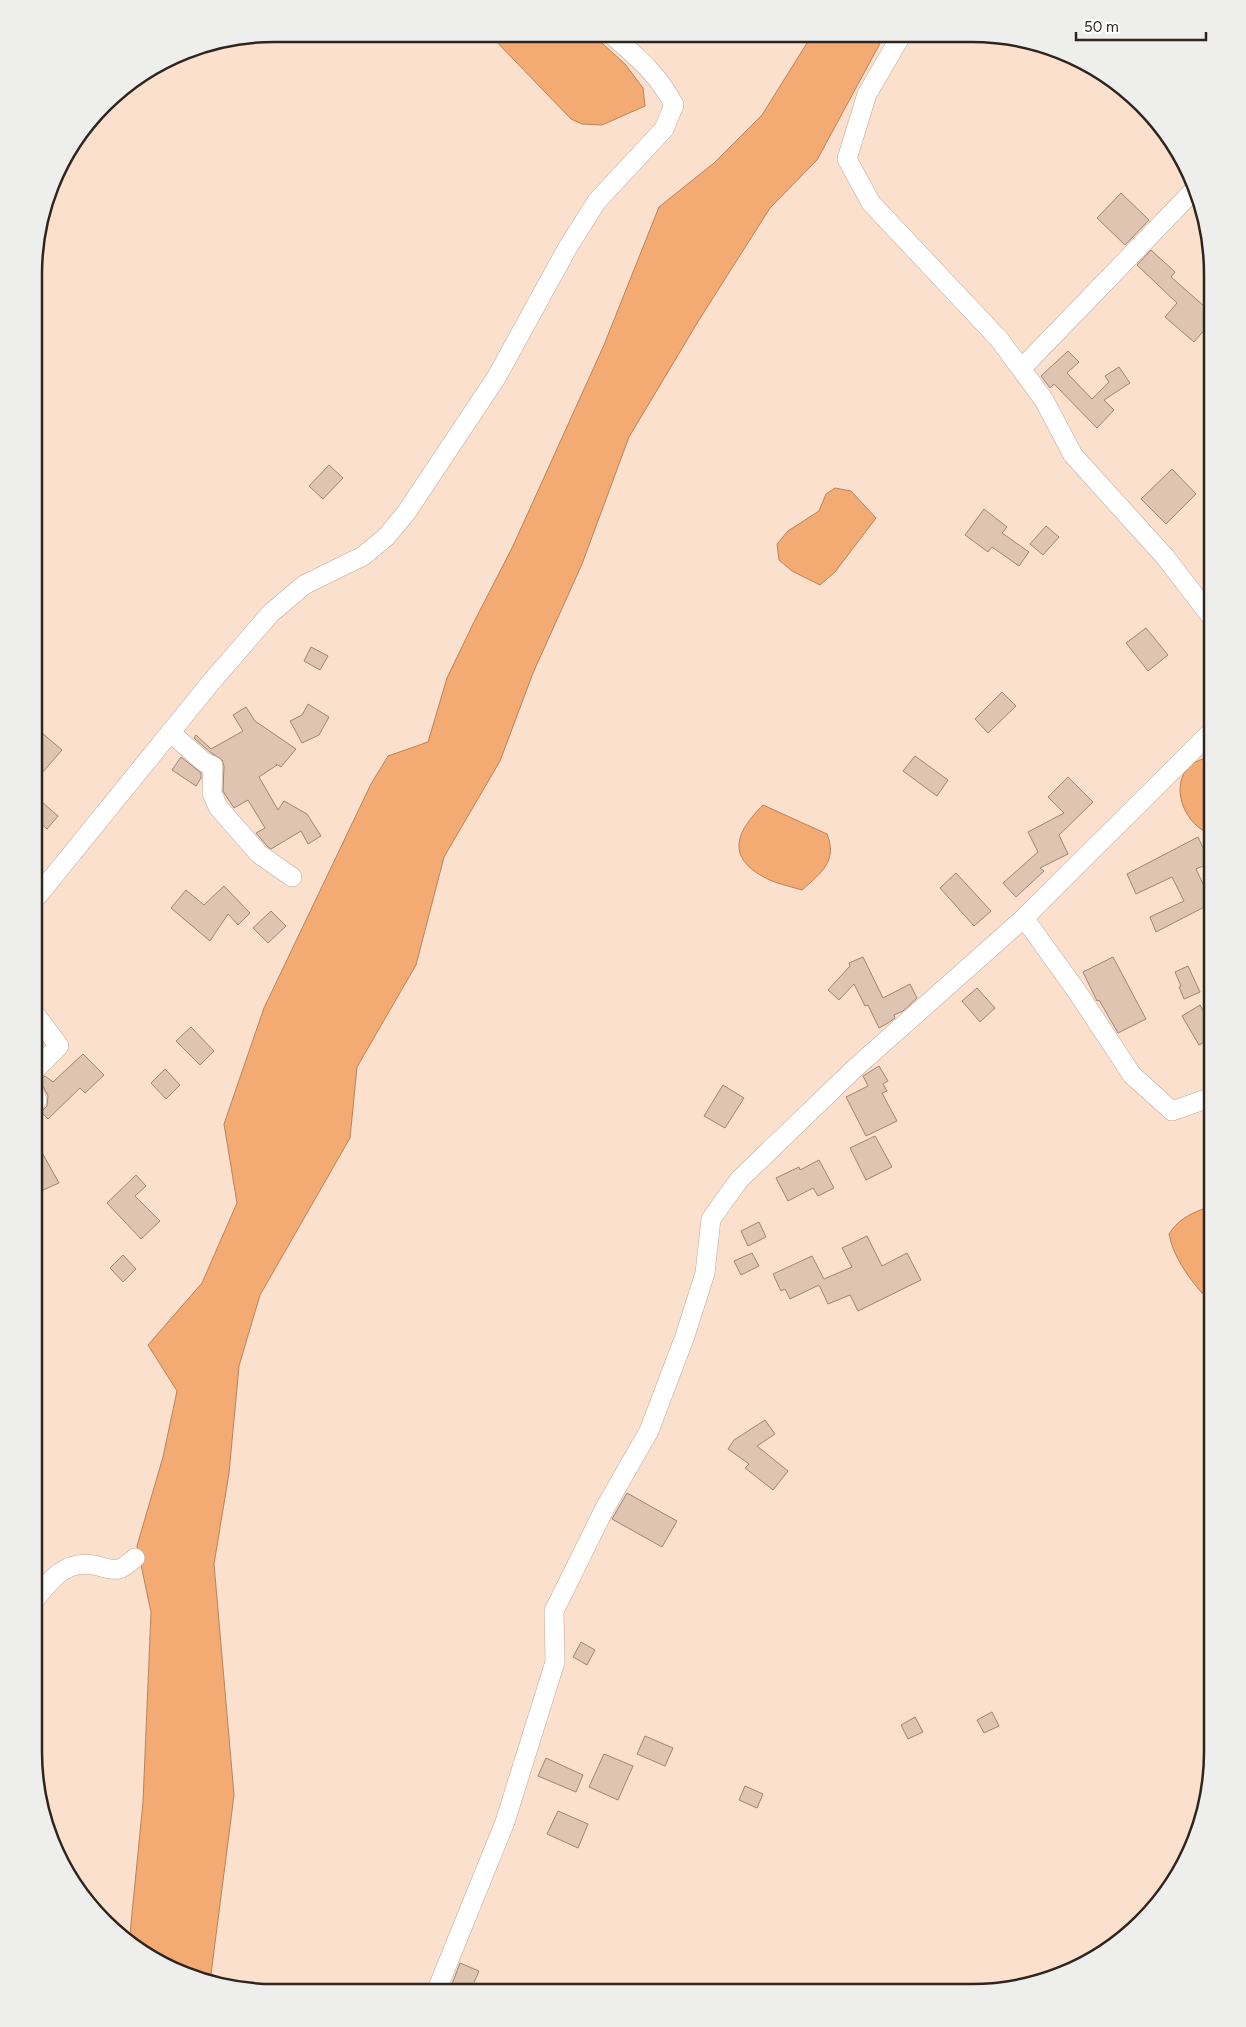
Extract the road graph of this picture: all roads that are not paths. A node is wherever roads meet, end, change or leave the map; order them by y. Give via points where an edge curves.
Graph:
1 (620, 42) edge
2 (897, 42) edge
3 (1189, 195) edge
4 (1021, 369) junction
5 (1204, 608) edge
6 (170, 732) junction
7 (1204, 739) edge
8 (292, 877) dead end
9 (42, 890) edge
10 (1024, 918) junction
11 (42, 1023) edge
12 (42, 1063) edge
13 (1204, 1100) edge
14 (135, 1558) dead end
15 (42, 1591) edge
16 (439, 1984) edge

1 - 6 street via 666,88 674,105 664,129 597,202 568,247 496,378 406,513 386,537 363,556 304,585 271,613
2 - 4 street via 866,94 846,159 871,203 999,339
3 - 4 street
4 - 5 street via 1044,400 1073,454 1166,558
6 - 8 street via 213,766 212,793 218,807 259,854
6 - 9 street
7 - 10 street
10 - 13 street via 1132,1075 1172,1110
10 - 16 street via 827,1095 739,1180 711,1219 705,1273 649,1431 605,1508 554,1611 555,1662 505,1822
11 - 12 street via 59,1046
14 - 15 street via 120,1568 82,1563 65,1568

